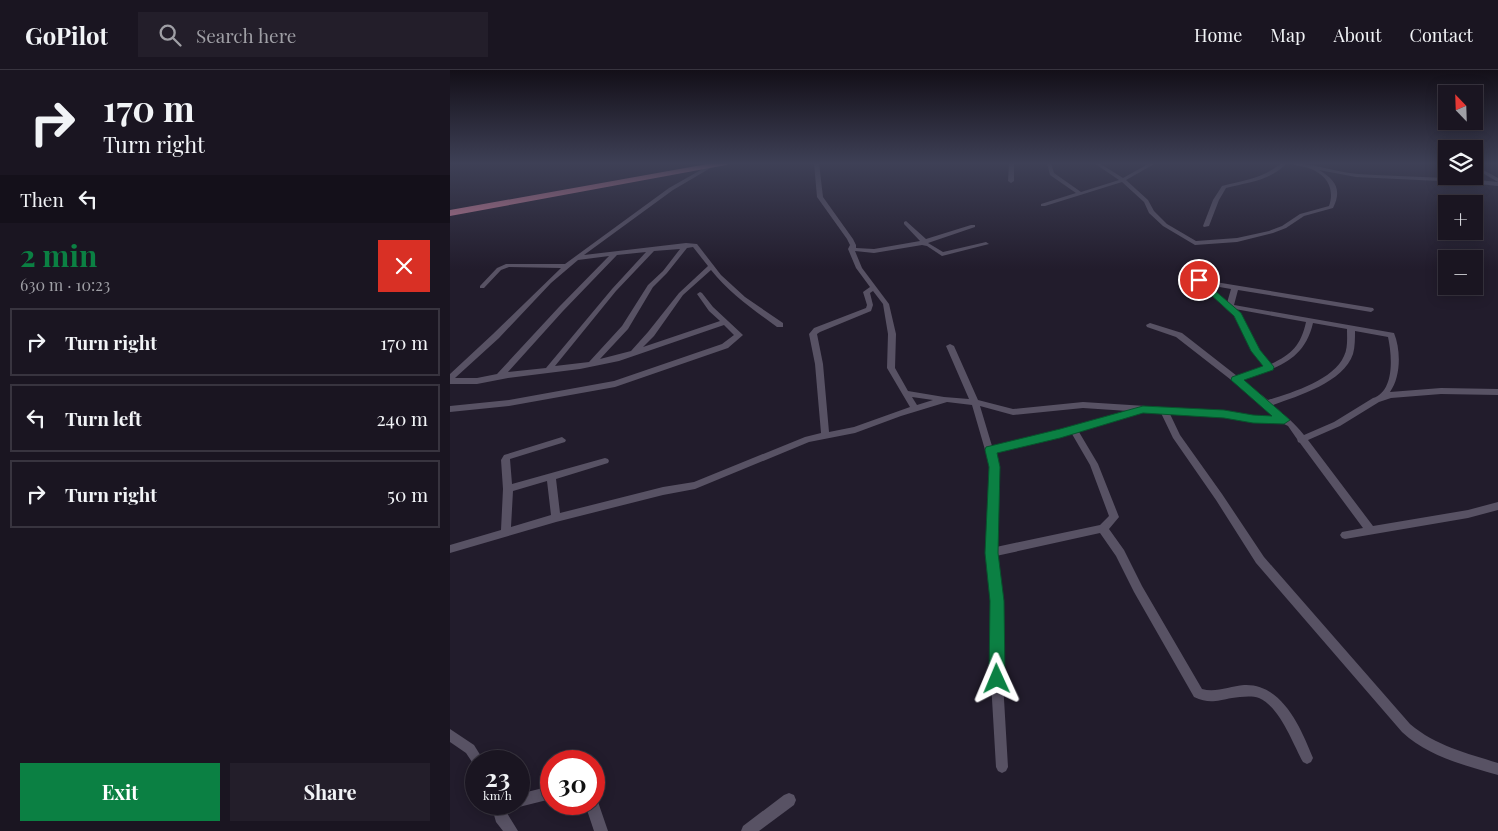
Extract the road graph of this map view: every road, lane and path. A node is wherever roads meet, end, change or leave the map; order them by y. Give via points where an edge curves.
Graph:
1 (528, 199) edge
2 (658, 199) edge
3 (821, 199) edge
4 (1065, 199) edge
5 (1142, 199) edge
6 (1217, 199) edge
7 (1333, 199) edge
8 (1043, 205) dead end
9 (450, 213) edge
10 (906, 223) dead end
11 (973, 226) dead end
12 (1206, 226) dead end
13 (922, 242) junction
14 (986, 244) dead end
15 (687, 245) junction
16 (851, 249) junction
17 (651, 251) junction
18 (614, 255) junction
19 (576, 258) junction
20 (568, 266) junction
21 (712, 266) junction
22 (1195, 272) dead end
23 (1200, 282) junction
24 (482, 287) dead end
25 (874, 287) junction
26 (1236, 288) junction
27 (700, 294) dead end
28 (1229, 306) junction
29 (1371, 310) dead end
30 (1310, 321) junction
31 (726, 322) junction
32 (780, 325) dead end
33 (1150, 326) dead end
34 (1351, 328) junction
35 (950, 346) dead end
36 (633, 354) junction
37 (592, 363) junction
38 (1269, 367) junction
39 (548, 370) junction
40 (500, 376) junction
41 (450, 380) edge
42 (1236, 380) junction
43 (905, 392) junction
44 (1498, 392) edge
45 (1382, 398) junction
46 (947, 399) junction
47 (975, 402) junction
48 (1267, 404) junction
49 (450, 409) edge
50 (915, 409) junction
51 (1143, 410) junction
52 (1164, 410) junction
53 (1284, 420) junction
54 (1074, 430) junction
55 (825, 435) junction
56 (562, 440) dead end
57 (1301, 440) junction
58 (990, 450) junction
59 (605, 461) dead end
60 (550, 477) junction
61 (508, 489) junction
62 (1498, 506) edge
63 (556, 518) junction
64 (1102, 529) junction
65 (506, 531) junction
66 (1371, 531) junction
67 (1345, 535) dead end
68 (450, 549) edge
69 (991, 553) junction
70 (450, 735) edge
71 (471, 750) edge
72 (1307, 758) dead end
73 (1002, 767) dead end
74 (1498, 769) edge
75 (789, 800) dead end
76 (500, 815) edge
77 (596, 815) edge
78 (511, 831) edge
79 (601, 831) edge
80 (748, 831) edge

1 - 9 highway
2 - 19 street
3 - 16 street via 850,239
4 - 8 street
5 - 7 street via 1152,213 1194,243 1236,240 1271,232 1302,215 1331,207
6 - 12 street
10 - 13 street
11 - 13 street
13 - 14 street via 942,254
13 - 16 street via 874,251
15 - 17 street
15 - 21 street via 695,245
15 - 37 street via 650,286 625,326
16 - 25 street via 859,268
17 - 18 street
17 - 39 street
18 - 19 street
18 - 40 street
19 - 20 street
20 - 24 street via 508,265 499,269
20 - 41 street
21 - 32 street via 743,298
21 - 36 street via 681,294
22 - 23 street
23 - 26 street
23 - 28 street
25 - 43 street via 886,304 892,334 891,368
25 - 55 street via 866,292 869,309 813,334
26 - 28 street
26 - 29 street
27 - 31 street
28 - 30 street
28 - 38 street via 1243,322 1256,351
30 - 34 street
30 - 38 street via 1309,332 1298,351
31 - 36 street
31 - 49 street via 740,335 728,344 627,380 558,395
33 - 42 street via 1170,330
34 - 45 street via 1392,337 1395,370 1390,387
34 - 48 street via 1348,356 1339,368 1305,390
35 - 47 street
36 - 37 street
37 - 39 street
38 - 42 street
39 - 40 street
40 - 41 street via 477,381
42 - 48 street
43 - 46 street
43 - 50 street
44 - 45 street via 1427,392
45 - 57 street
46 - 47 street
46 - 50 street
47 - 51 street via 1016,412 1083,405
47 - 58 street
48 - 53 street
50 - 55 street via 855,430
51 - 52 street
51 - 54 street
52 - 53 street
52 - 74 street via 1176,436 1260,560 1406,728 1420,740 1446,753
53 - 57 street via 1291,424
54 - 58 street
54 - 64 street via 1094,464 1114,517
55 - 63 street via 786,446 695,485
56 - 61 street via 507,457
57 - 66 street
58 - 69 street via 994,467
59 - 60 street
60 - 61 street
60 - 63 street
61 - 65 street
62 - 66 street
63 - 65 street
64 - 69 street
64 - 72 street via 1120,553 1198,693 1209,697 1242,690 1268,696 1286,719
65 - 68 street
66 - 67 street
69 - 73 street via 997,601
70 - 71 street
75 - 80 street
76 - 78 street
77 - 79 street

